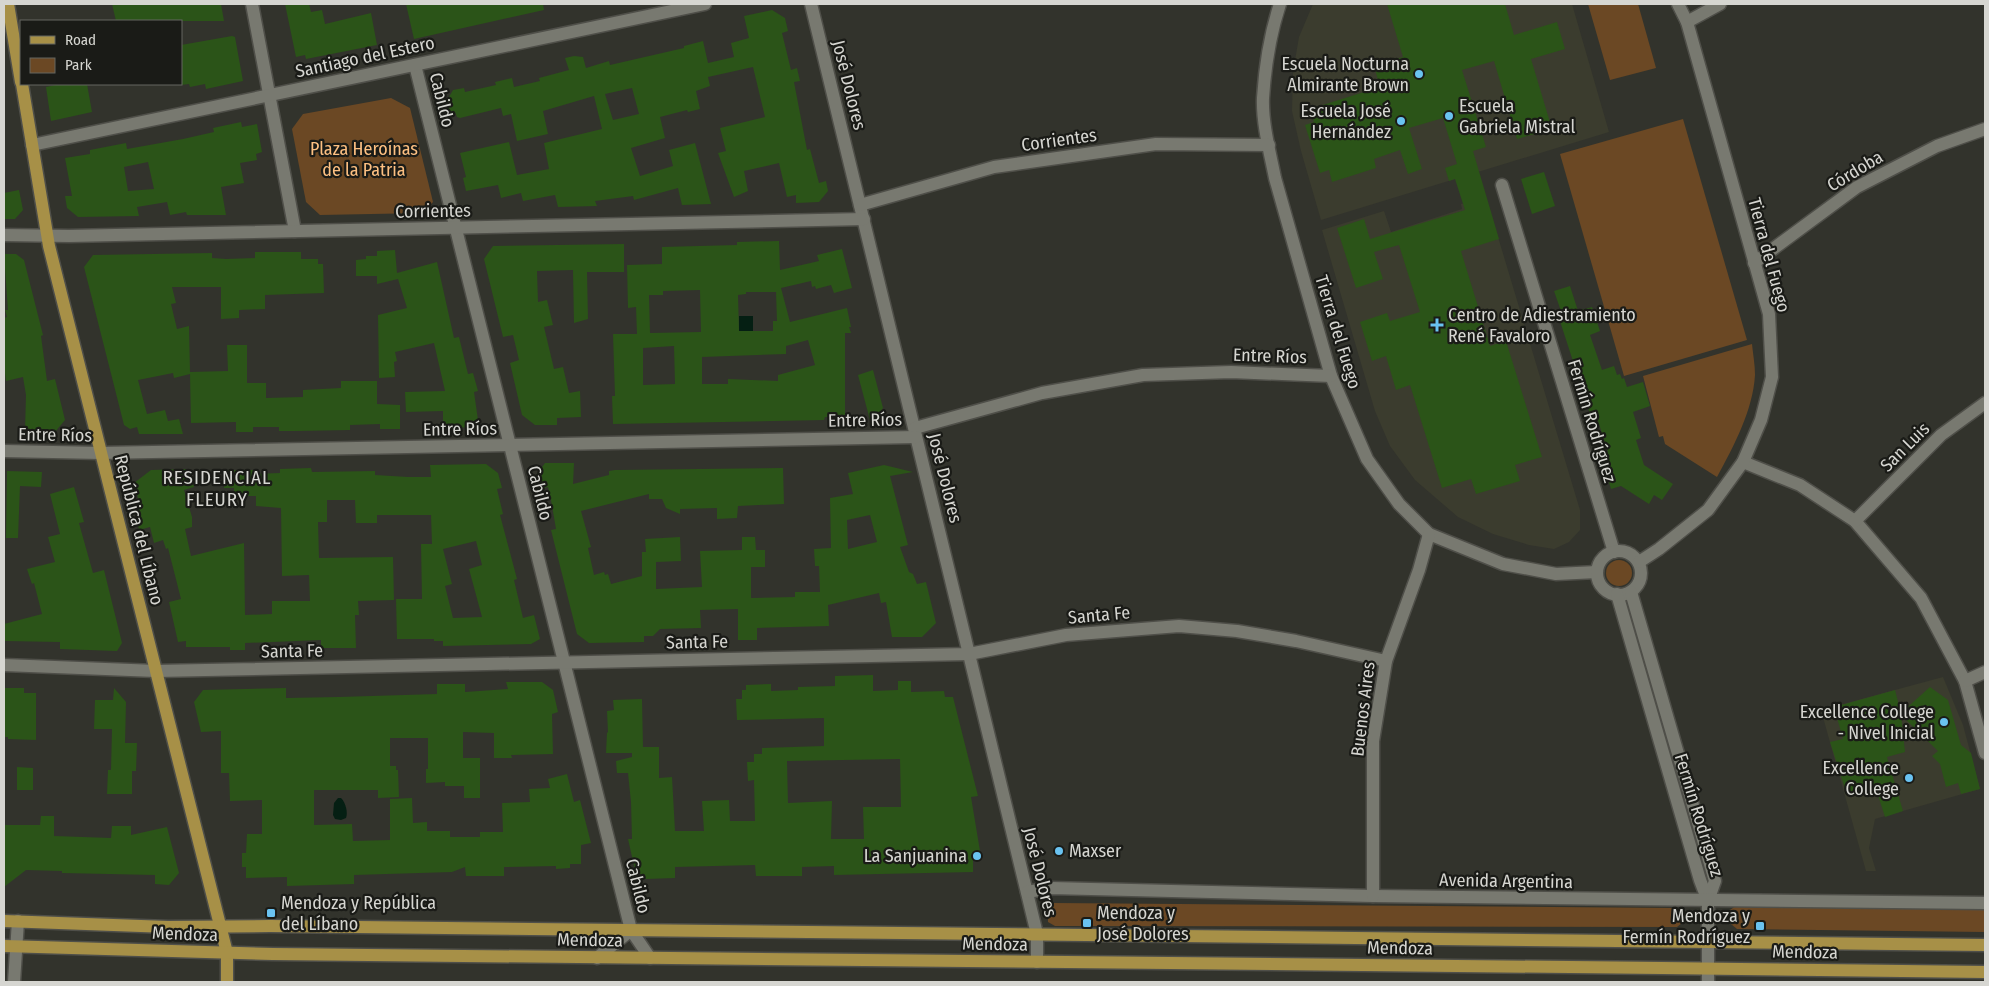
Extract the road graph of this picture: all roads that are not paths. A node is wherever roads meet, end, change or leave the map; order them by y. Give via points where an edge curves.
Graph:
1 (8, 4) edge
2 (252, 4) edge
3 (705, 4) edge
4 (811, 4) edge
5 (1280, 4) edge
6 (1678, 4) edge
7 (1720, 4) edge
8 (1687, 22) junction
9 (415, 64) junction
10 (20, 77) edge
11 (21, 85) edge
12 (270, 95) junction
13 (1985, 129) edge
14 (32, 145) junction
15 (1269, 146) junction
16 (1502, 185) dead end
17 (860, 204) junction
18 (864, 219) junction
19 (456, 228) junction
20 (295, 232) junction
21 (4, 235) edge
22 (48, 236) junction
23 (1754, 263) junction
24 (1331, 376) junction
25 (1985, 403) edge
26 (916, 433) junction
27 (510, 445) junction
28 (4, 452) edge
29 (101, 453) junction
30 (1743, 462) junction
31 (1855, 522) junction
32 (1429, 534) junction
33 (1614, 552) junction
34 (1638, 562) junction
35 (1598, 572) junction
36 (1630, 592) junction
37 (1617, 594) junction
38 (969, 654) junction
39 (1386, 661) junction
40 (564, 663) junction
41 (4, 665) edge
42 (156, 671) junction
43 (1985, 672) edge
44 (1965, 681) junction
45 (1985, 753) edge
46 (1027, 892) junction
47 (1372, 896) junction
48 (1708, 901) junction
49 (1985, 903) edge
50 (4, 920) edge
51 (18, 921) junction
52 (220, 927) junction
53 (631, 930) junction
54 (1037, 934) junction
55 (1708, 940) junction
56 (1985, 945) edge
57 (10, 946) edge
58 (227, 953) junction
59 (597, 958) junction
60 (650, 958) junction
61 (1038, 962) junction
62 (1708, 968) junction
63 (1985, 972) edge
64 (14, 982) edge
65 (227, 982) edge
66 (1708, 982) edge

1 - 10 main road, República del Líbano
2 - 12 street
3 - 9 street, Santiago del Estero
4 - 17 street, José Dolores
5 - 15 street, Tierra del Fuego via 1272,28 1263,99
6 - 8 street, Tierra del Fuego
7 - 8 street
8 - 23 street, Tierra del Fuego
9 - 12 street, Santiago del Estero
9 - 19 street, Cabildo
11 - 14 main road, República del Líbano
12 - 14 street, Santiago del Estero
12 - 20 street
13 - 23 street, Córdoba via 1937,146 1856,187
14 - 22 main road, República del Líbano
15 - 17 street, Corrientes via 1156,144 994,167
15 - 24 street, Tierra del Fuego via 1275,178
16 - 33 street, Fermín Rodríguez
17 - 18 street, José Dolores
18 - 19 street, Corrientes
18 - 26 street, José Dolores
19 - 20 street, Corrientes
19 - 27 street, Cabildo
20 - 22 street, Corrientes
21 - 22 street, Corrientes
22 - 29 main road, República del Líbano
23 - 30 street, Tierra del Fuego via 1769,314 1772,377 1762,420
24 - 26 street, Entre Ríos via 1231,372 1143,375 1042,393
24 - 32 street, Tierra del Fuego via 1367,459 1399,504
25 - 31 street, San Luis via 1941,435
26 - 27 street, Entre Ríos
26 - 38 street, José Dolores
27 - 29 street, Entre Ríos
27 - 40 street, Cabildo
28 - 29 street, Entre Ríos
29 - 42 main road, República del Líbano
30 - 31 street via 1800,485
30 - 34 street, Tierra del Fuego via 1708,510
31 - 44 street via 1921,598
32 - 35 street, Tierra del Fuego via 1503,564 1556,574
32 - 39 street, Buenos Aires
33 - 34 street via 1628,553
33 - 35 street via 1602,559
34 - 36 street via 1641,577 1639,584
35 - 37 street via 1602,586
36 - 37 street
36 - 48 street, Fermín Rodríguez via 1714,881
37 - 48 street, Fermín Rodríguez
38 - 39 street, Santa Fe via 1066,634 1179,626 1245,633
38 - 40 street, Santa Fe
38 - 46 street, José Dolores
39 - 47 street, Buenos Aires via 1373,741
40 - 42 street, Santa Fe
40 - 53 street, Cabildo
41 - 42 street, Santa Fe
42 - 52 main road, República del Líbano
43 - 44 street
44 - 45 street
46 - 47 street, Avenida Argentina via 1051,888
46 - 54 street, José Dolores
47 - 48 street, Avenida Argentina
48 - 49 street, Avenida Argentina
48 - 55 street, Fermín Rodríguez
50 - 51 main road, Mendoza
51 - 52 main road, Mendoza
51 - 57 street
52 - 53 main road, Mendoza
52 - 58 main road, República del Líbano
53 - 54 main road, Mendoza
53 - 59 street, Cabildo
53 - 60 street, Cabildo
54 - 55 main road, Mendoza
54 - 61 street, José Dolores
55 - 56 main road, Mendoza
55 - 62 street, Fermín Rodríguez
57 - 58 main road, Mendoza
57 - 64 street
58 - 59 main road, Mendoza
58 - 65 main road, República del Líbano
59 - 60 main road, Mendoza
60 - 61 main road, Mendoza
61 - 62 main road, Mendoza
62 - 63 main road, Mendoza
62 - 66 street, Fermín Rodríguez

